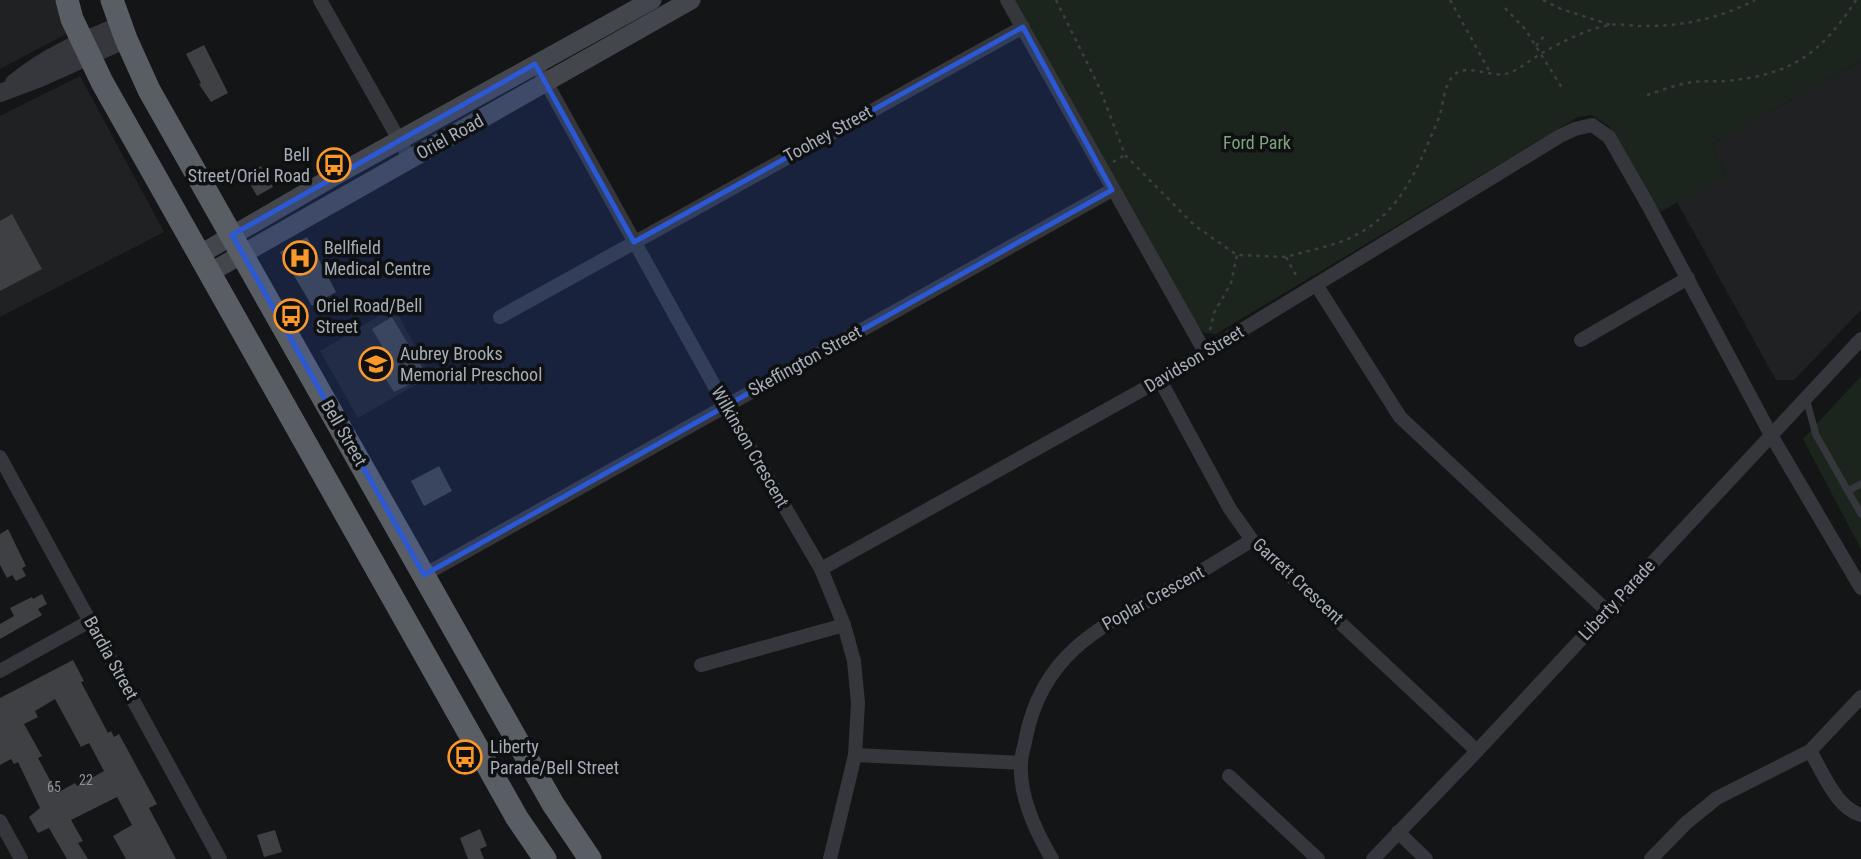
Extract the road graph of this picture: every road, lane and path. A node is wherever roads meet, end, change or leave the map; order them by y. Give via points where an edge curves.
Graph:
1 (67, 0) edge
2 (112, 0) edge
3 (320, 0) edge
4 (652, 0) edge
5 (691, 0) edge
6 (1007, 0) edge
7 (1056, 0) edge
8 (1450, 0) edge
9 (1543, 0) edge
10 (1755, 0) edge
11 (1856, 0) edge
12 (1505, 8) dead end
13 (1611, 25) junction
14 (1023, 27) junction
15 (123, 32) junction
16 (1546, 34) dead end
17 (1536, 46) junction
18 (85, 48) junction
19 (1541, 53) junction
20 (535, 64) junction
21 (1491, 74) junction
22 (547, 83) junction
23 (1564, 90) dead end
24 (3, 91) edge
25 (1647, 95) dead end
26 (400, 140) junction
27 (410, 159) junction
28 (1112, 190) junction
29 (634, 242) junction
30 (237, 245) junction
31 (1237, 255) junction
32 (204, 264) junction
33 (1688, 278) junction
34 (1317, 286) junction
35 (500, 317) dead end
36 (1861, 339) edge
37 (1581, 340) dead end
38 (1202, 347) junction
39 (1160, 380) junction
40 (1806, 397) junction
41 (725, 405) junction
42 (1771, 435) junction
43 (0, 457) edge
44 (1861, 484) edge
45 (1848, 491) junction
46 (1861, 514) edge
47 (1252, 540) junction
48 (821, 569) junction
49 (424, 575) junction
50 (1861, 588) edge
51 (1607, 611) junction
52 (90, 621) junction
53 (844, 625) junction
54 (701, 665) dead end
55 (0, 671) edge
56 (1861, 697) edge
57 (510, 728) junction
58 (475, 744) junction
59 (1477, 751) junction
60 (1810, 751) junction
61 (855, 755) junction
62 (1021, 763) junction
63 (1228, 776) dead end
64 (1861, 815) edge
65 (0, 821) edge
66 (1398, 832) junction
67 (537, 854) edge
68 (21, 859) edge
69 (220, 859) edge
70 (590, 859) edge
71 (830, 859) edge
72 (1052, 859) edge
73 (1318, 859) edge
74 (1373, 859) edge
75 (1426, 859) edge
76 (1651, 859) edge

1 - 18 highway
2 - 15 highway, Bell Street
3 - 26 street
4 - 20 main road, Oriel Road
5 - 22 main road, Oriel Road
6 - 14 street
7 - 31 path via 1100,89 1125,155 1194,225
8 - 21 path
9 - 13 path
10 - 13 path via 1714,17 1677,24
11 - 25 path via 1842,23 1792,67 1757,77 1690,82
12 - 17 path
13 - 19 path
14 - 28 street
14 - 29 street, Toohey Street
15 - 18 street
15 - 30 highway, Bell Street via 149,90
16 - 17 path
17 - 19 path
18 - 24 street via 40,78
18 - 32 highway
19 - 21 path via 1519,69
19 - 23 path
20 - 22 street, Wilkinson Crescent
20 - 26 main road, Oriel Road
21 - 31 path via 1465,69 1455,73 1412,182 1371,225 1348,239 1286,257
22 - 27 main road, Oriel Road
22 - 29 street, Wilkinson Crescent
26 - 27 street
26 - 30 main road, Oriel Road
27 - 30 main road, Oriel Road
28 - 38 street
28 - 41 street, Skeffington Street
29 - 35 street, Toohey Street
29 - 41 street, Wilkinson Crescent
30 - 32 main road, Oriel Road
30 - 49 highway, Bell Street
31 - 38 path via 1231,283
32 - 58 highway
33 - 34 street, Davidson Street via 1609,137 1592,125 1560,136
33 - 37 street
33 - 42 street
34 - 38 street, Davidson Street
34 - 51 street via 1400,417
36 - 40 street, Liberty Parade
38 - 39 street, Davidson Street
39 - 47 street, Garrett Crescent via 1230,509
39 - 48 street, Davidson Street
40 - 42 street, Liberty Parade
40 - 45 lane via 1816,435
41 - 48 street, Wilkinson Crescent
41 - 49 street, Skeffington Street
42 - 50 street
42 - 51 street, Liberty Parade
43 - 52 street, Bardia Street
44 - 45 lane
45 - 46 lane
47 - 59 street, Garrett Crescent
47 - 62 street, Poplar Crescent via 1107,623 1065,658 1035,706
48 - 53 street, Wilkinson Crescent
49 - 57 highway, Bell Street
51 - 59 street, Liberty Parade
52 - 55 street
52 - 69 street, Bardia Street
53 - 54 street
53 - 61 street, Wilkinson Crescent via 855,661
56 - 60 street
57 - 58 highway
57 - 70 highway, Bell Street
58 - 67 highway
59 - 66 street, Liberty Parade
60 - 64 street via 1840,800
60 - 76 street via 1717,798
61 - 62 street
61 - 71 street, Wilkinson Crescent
62 - 72 street, Poplar Crescent via 1030,812
63 - 73 street
65 - 68 street
66 - 74 street, Liberty Parade
66 - 75 street

